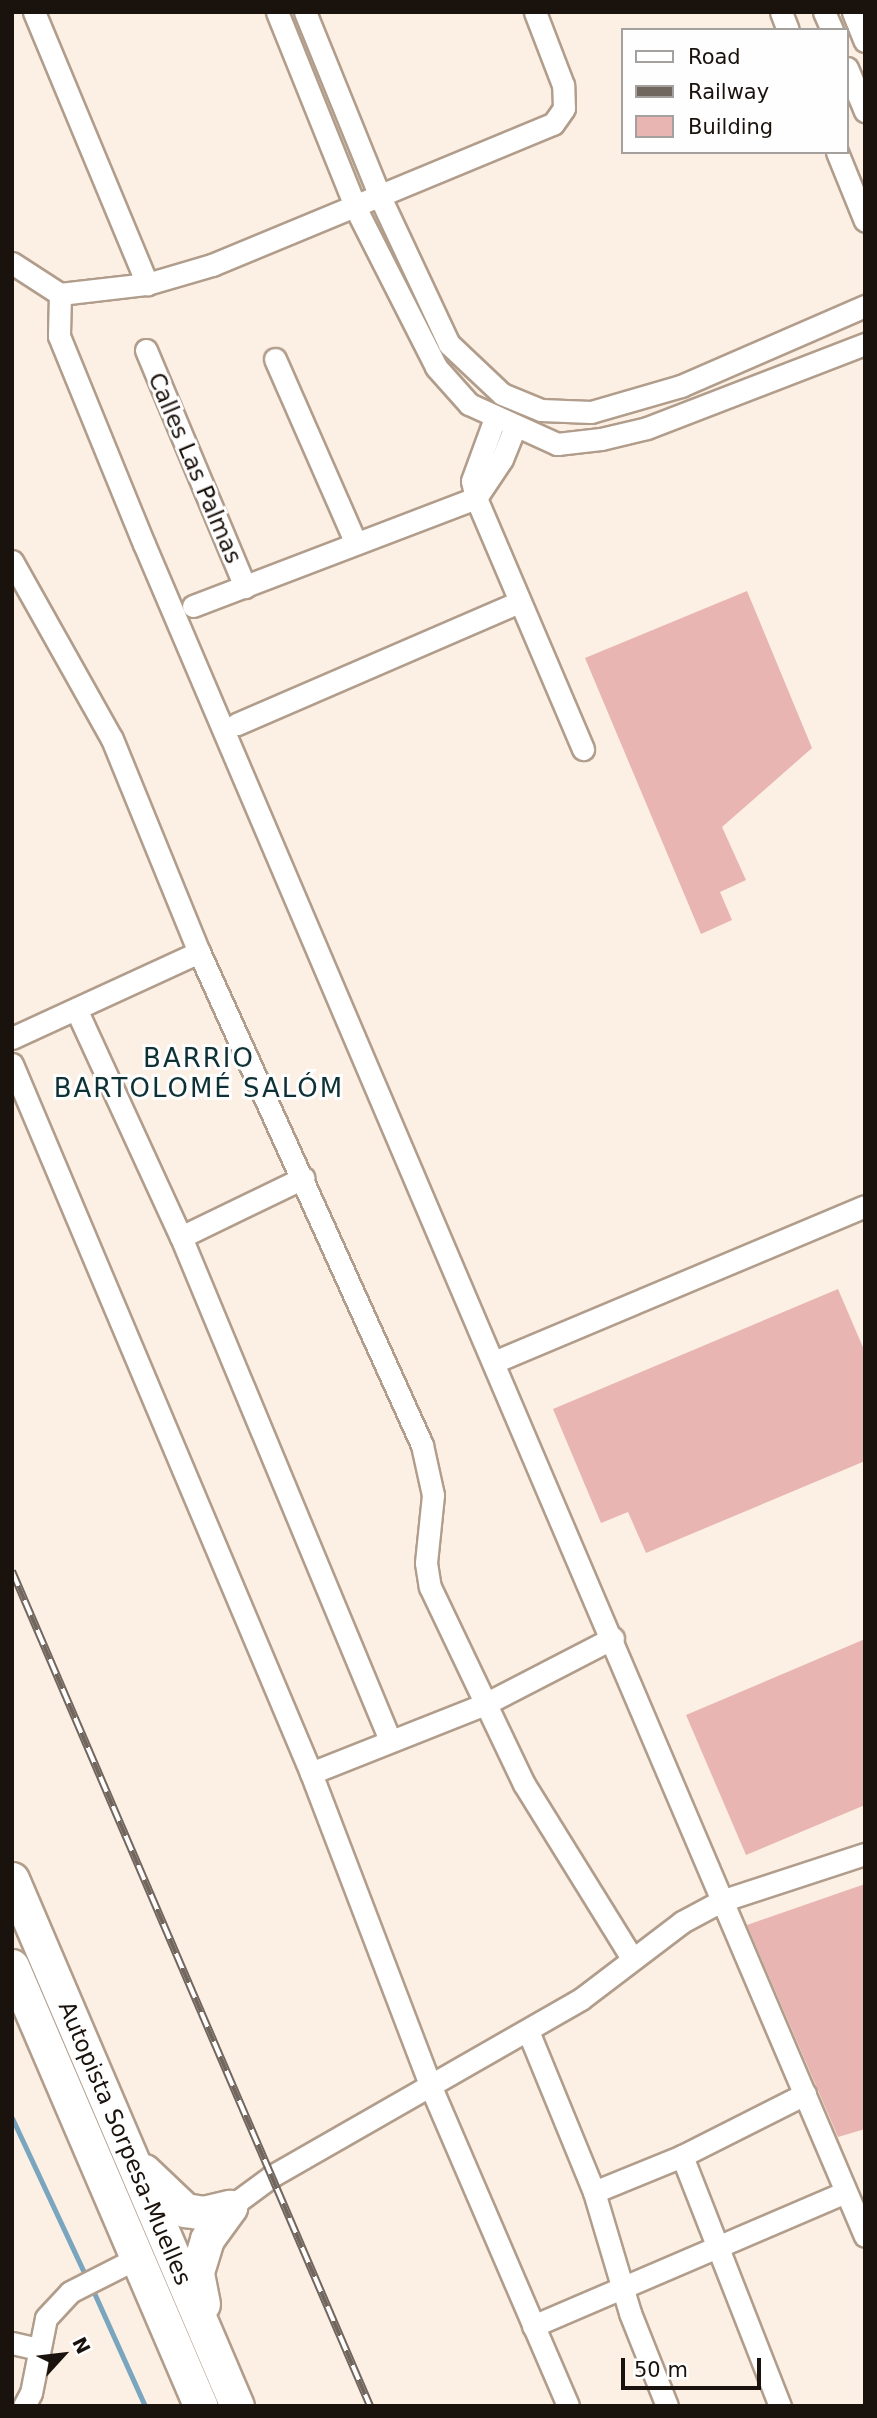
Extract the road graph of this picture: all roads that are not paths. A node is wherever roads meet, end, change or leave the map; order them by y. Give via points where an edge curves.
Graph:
1 (34, 12) edge
2 (277, 12) edge
3 (305, 12) edge
4 (535, 12) edge
5 (824, 12) edge
6 (853, 12) edge
7 (831, 28) edge
8 (865, 41) edge
9 (849, 73) edge
10 (865, 111) edge
11 (838, 154) edge
12 (381, 199) junction
13 (356, 209) junction
14 (865, 220) edge
15 (12, 263) edge
16 (148, 284) junction
17 (60, 294) junction
18 (865, 306) edge
19 (865, 344) edge
20 (146, 350) dead end
21 (275, 359) dead end
22 (495, 418) junction
23 (515, 427) junction
24 (476, 498) junction
25 (355, 541) junction
26 (12, 561) edge
27 (245, 587) junction
28 (519, 602) junction
29 (193, 606) dead end
30 (237, 724) dead end
31 (583, 749) dead end
32 (200, 952) junction
33 (76, 1009) junction
34 (12, 1038) edge
35 (12, 1064) edge
36 (303, 1178) junction
37 (865, 1206) edge
38 (181, 1237) junction
39 (494, 1362) junction
40 (613, 1638) junction
41 (485, 1704) junction
42 (390, 1740) junction
43 (311, 1773) junction
44 (865, 1854) edge
45 (12, 1880) edge
46 (721, 1901) junction
47 (632, 1958) junction
48 (12, 1966) edge
49 (528, 2031) junction
50 (430, 2085) junction
51 (805, 2094) junction
52 (131, 2156) junction
53 (682, 2157) junction
54 (594, 2192) junction
55 (846, 2192) junction
56 (230, 2207) junction
57 (865, 2236) edge
58 (717, 2243) junction
59 (137, 2258) junction
60 (623, 2285) junction
61 (533, 2326) junction
62 (208, 2338) junction
63 (12, 2343) edge
64 (37, 2349) junction
65 (24, 2406) edge
66 (201, 2406) edge
67 (237, 2406) edge
68 (568, 2406) edge
69 (667, 2406) edge
70 (780, 2406) edge

1 - 16 street
2 - 13 street
3 - 12 street
4 - 12 street via 563,85 564,108 553,124
5 - 7 street
6 - 8 street
9 - 10 street
11 - 14 street
12 - 13 street
12 - 18 street via 449,344 502,394 541,410 591,412 681,386
13 - 16 street via 212,265
13 - 22 street via 436,367 469,404
15 - 17 street
16 - 17 street
17 - 39 street via 59,336
19 - 23 street via 636,431 557,444
20 - 27 street, Calles Las Palmas
21 - 25 street
22 - 23 street
22 - 24 street via 472,481
23 - 24 street via 502,459
24 - 25 street
24 - 28 street
25 - 27 street
26 - 32 street via 112,739
27 - 29 street
28 - 30 street
28 - 31 street
32 - 33 street
32 - 36 street
33 - 34 street
33 - 38 street
35 - 43 street
36 - 38 street
36 - 41 street via 426,1457 433,1495 426,1563 430,1587
37 - 39 street
38 - 42 street
39 - 40 street
40 - 41 street
40 - 46 street
41 - 42 street
41 - 47 street via 524,1784
42 - 43 street
43 - 50 street
44 - 46 street
45 - 52 main road, Autopista Sorpesa-Muelles
46 - 47 street
46 - 51 street
47 - 49 street via 581,1999
48 - 59 main road, Autopista Sorpesa-Muelles
49 - 50 street
49 - 54 street
50 - 56 street via 272,2176
50 - 61 street
51 - 53 street
51 - 55 street
52 - 56 main road via 185,2210 203,2213
52 - 62 main road, Autopista Sorpesa-Muelles
53 - 54 street
53 - 58 street
54 - 60 street
55 - 57 street
55 - 58 street
56 - 62 main road via 207,2239 197,2272
58 - 60 street
58 - 70 street
59 - 64 street via 70,2291 46,2318
59 - 66 main road, Autopista Sorpesa-Muelles
60 - 61 street
60 - 69 street
61 - 68 street
62 - 67 main road, Autopista Sorpesa-Muelles
63 - 64 street
64 - 65 street via 31,2393

